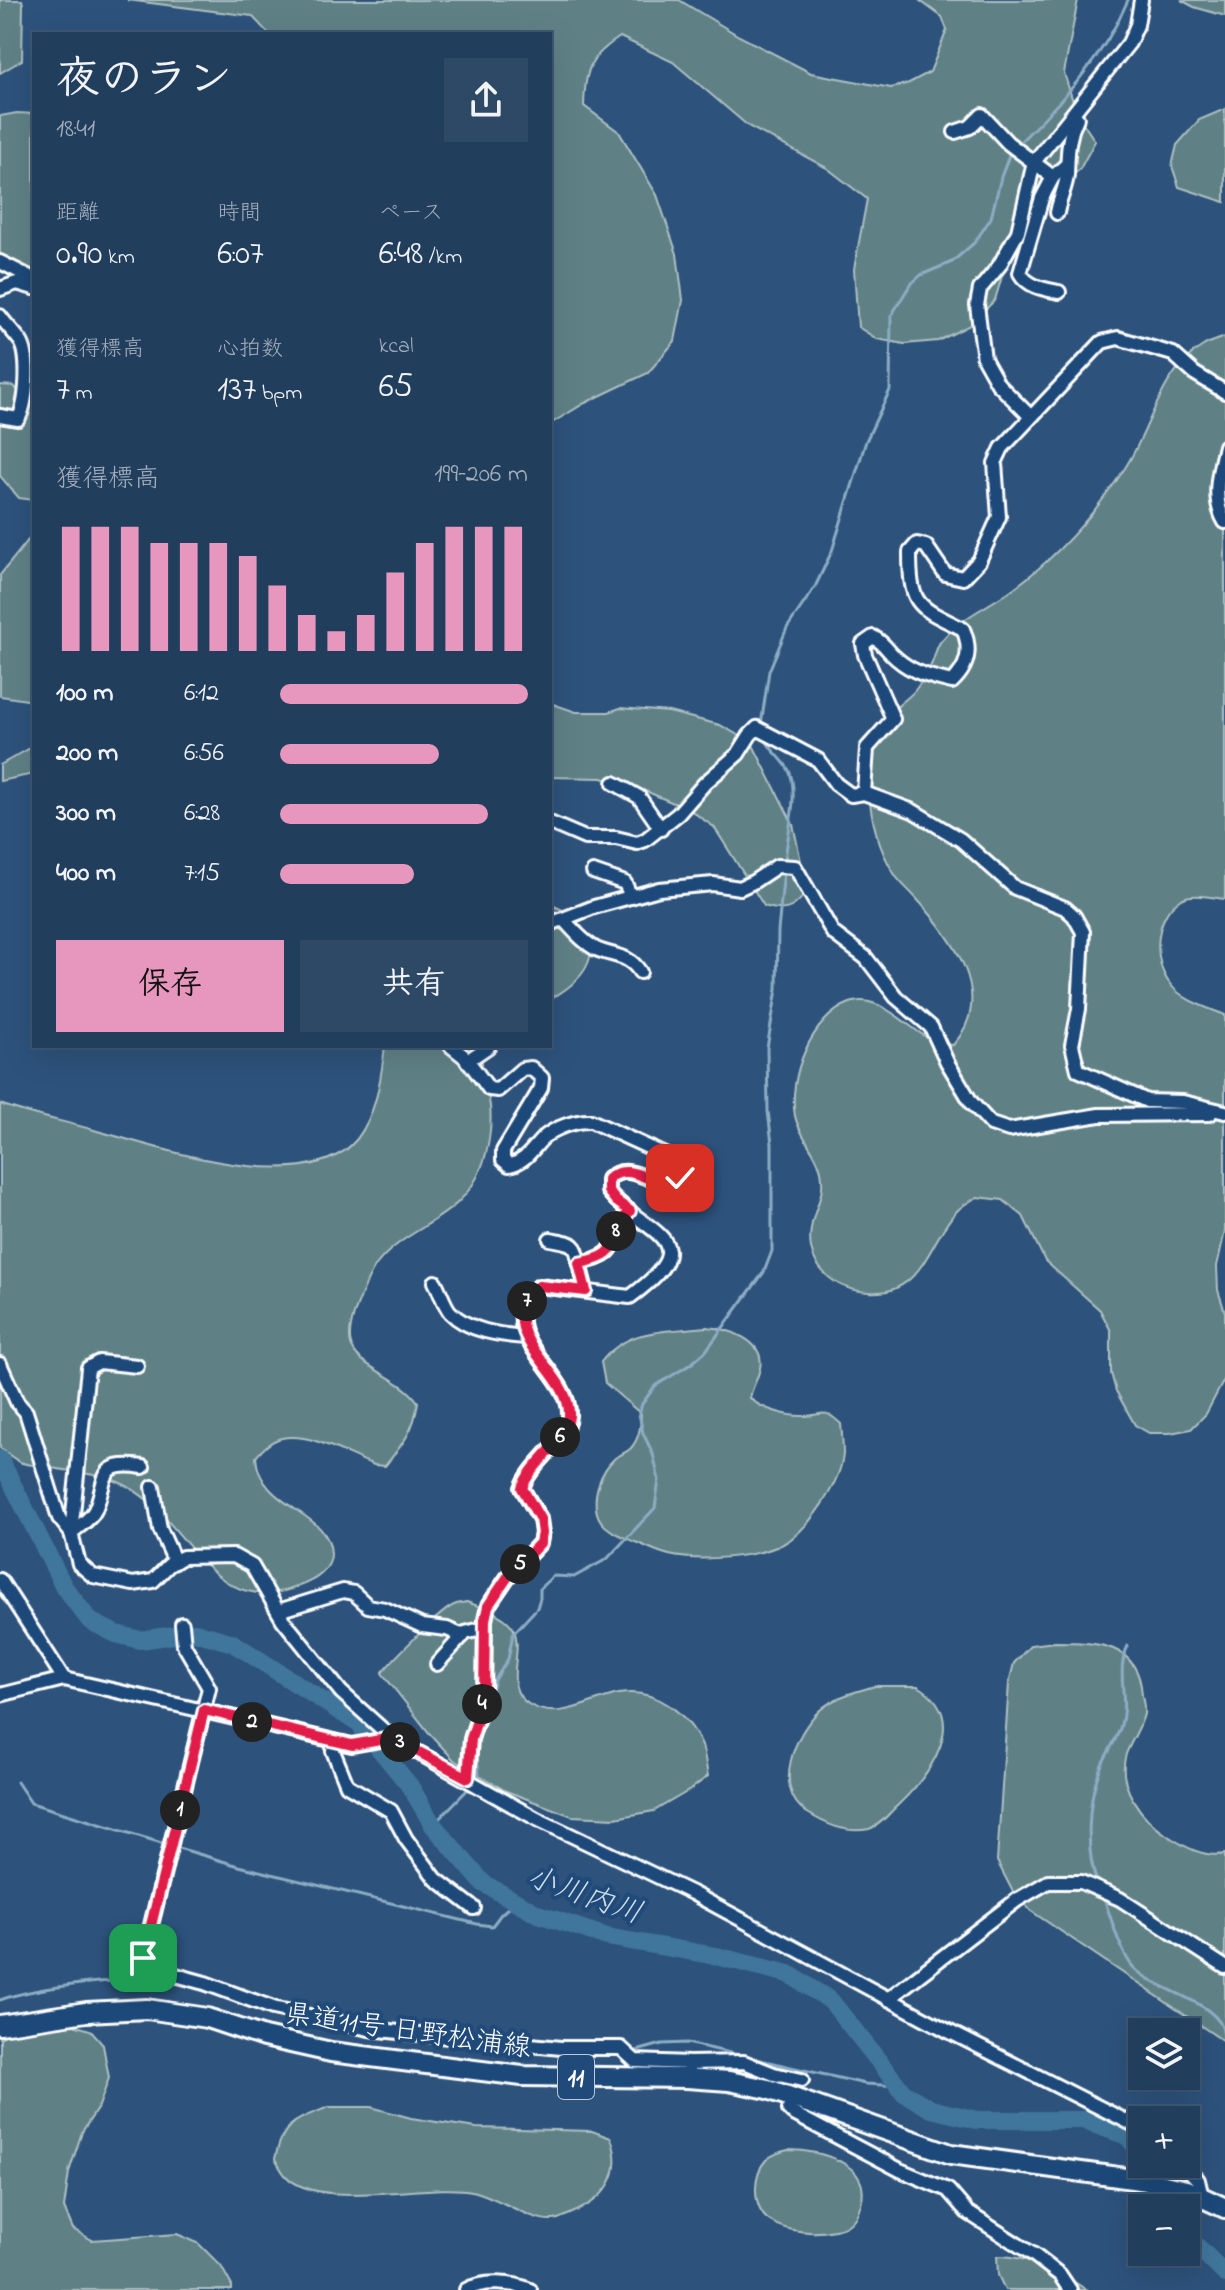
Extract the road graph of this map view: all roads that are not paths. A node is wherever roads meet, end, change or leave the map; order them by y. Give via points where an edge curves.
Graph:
1 (1141, 0) edge
2 (1084, 100) junction
3 (955, 132) dead end
4 (1030, 159) junction
5 (1065, 166) junction
6 (1053, 177) junction
7 (1057, 213) dead end
8 (0, 262) edge
9 (32, 278) edge
10 (32, 287) edge
11 (0, 289) edge
12 (1059, 292) dead end
13 (0, 316) edge
14 (1225, 392) edge
15 (0, 416) edge
16 (1030, 416) junction
17 (1225, 446) edge
18 (1225, 522) edge
19 (614, 783) dead end
20 (864, 793) junction
21 (552, 824) edge
22 (661, 829) junction
23 (593, 872) dead end
24 (631, 897) junction
25 (563, 919) junction
26 (552, 923) edge
27 (640, 972) dead end
28 (453, 1048) edge
29 (486, 1048) edge
30 (467, 1061) junction
31 (1225, 1115) edge
32 (630, 1211) junction
33 (550, 1239) dead end
34 (579, 1263) junction
35 (435, 1282) dead end
36 (586, 1291) junction
37 (525, 1337) junction
38 (0, 1364) edge
39 (137, 1366) dead end
40 (143, 1467) dead end
41 (153, 1487) dead end
42 (71, 1533) junction
43 (175, 1562) junction
44 (0, 1580) edge
45 (278, 1611) junction
46 (182, 1624) dead end
47 (485, 1628) junction
48 (463, 1636) junction
49 (437, 1664) dead end
50 (64, 1679) junction
51 (0, 1695) edge
52 (204, 1710) junction
53 (392, 1738) junction
54 (334, 1741) junction
55 (472, 1781) junction
56 (474, 1908) dead end
57 (1225, 1967) edge
58 (888, 1999) junction
59 (0, 2025) edge
60 (689, 2070) junction
61 (802, 2080) dead end
62 (792, 2098) junction
63 (1128, 2123) edge
64 (1196, 2178) edge
65 (1202, 2197) junction
66 (1225, 2208) edge
67 (466, 2290) edge
68 (530, 2290) edge
69 (1070, 2290) edge

1 - 2 street via 1129,43
2 - 4 street
2 - 5 street
3 - 4 street via 982,115
4 - 6 street
4 - 16 street via 1018,232 980,289 977,305 984,359 998,384
5 - 6 street
5 - 7 street
6 - 12 street via 1020,273 1033,285
8 - 9 street
10 - 11 street via 17,283
13 - 15 street via 27,356 25,410 18,419
14 - 16 street via 1173,354 1118,338 1088,354
16 - 20 street via 995,463 999,517 972,570 963,578 945,574 926,546 917,544 910,552 913,592 923,609 963,629 969,643 965,670 952,682 921,675 873,637 863,644 893,719 867,748
17 - 18 street via 1217,494
19 - 22 street via 639,797
20 - 22 street via 851,795 818,760 757,728 738,754
20 - 31 street via 913,811 961,840 1015,888 1074,916 1083,932 1072,1045 1078,1070 1147,1101 1183,1102
21 - 22 street via 585,838 637,843
23 - 24 street via 625,883
24 - 25 street
24 - 31 street via 713,884 740,888 777,866 795,867 833,933 866,958 896,997 931,1027 963,1089 991,1124 1009,1130 1099,1115
25 - 26 street
25 - 27 street via 595,948 624,956
28 - 30 street
29 - 30 street
30 - 32 street via 489,1089 498,1090 522,1069 531,1068 542,1078 503,1151 509,1165 526,1159 546,1135 579,1120 672,1158 680,1178 674,1185 628,1170 608,1179 608,1191
32 - 34 street via 618,1223 614,1247
32 - 36 street via 663,1235 668,1258 630,1297
33 - 34 street via 573,1244
34 - 36 street
35 - 37 street via 450,1312 467,1323 493,1335
36 - 37 street via 539,1286 528,1296 523,1313
37 - 47 street via 567,1397 569,1416 566,1430 522,1488 540,1519 540,1543 488,1606
38 - 42 street via 26,1412 59,1518
39 - 42 street via 99,1362 88,1368
40 - 42 street via 123,1464 108,1471 94,1513
41 - 43 street via 160,1529
42 - 43 street via 79,1564 93,1576 133,1584 153,1581
43 - 45 street via 183,1557 234,1556 252,1566
44 - 50 street
45 - 48 street via 343,1591 368,1606
45 - 53 street via 341,1692
46 - 52 street via 184,1645 209,1688
47 - 48 street
47 - 55 street via 484,1698 471,1739
48 - 49 street
50 - 51 street
50 - 52 street
52 - 54 street
52 - 60 street via 143,1958 154,1969 273,2008 369,2029 561,2048 621,2048 635,2061
53 - 54 street via 352,1745
53 - 55 street
54 - 56 street via 347,1785 391,1811 436,1879
55 - 58 street
57 - 58 street via 1120,1899 1081,1882 1048,1882
58 - 63 street
59 - 60 main road, 県道11号 日野松浦線 / 11 via 147,2009 207,2018 331,2052 522,2076
60 - 61 street via 744,2062
60 - 62 main road, 県道11号 日野松浦線 / 11
62 - 65 main road, 県道11号 日野松浦線 / 11 via 951,2154 1147,2181
62 - 69 street via 792,2113 948,2190 967,2212 1060,2275
64 - 65 street
65 - 66 main road, 県道11号 日野松浦線 / 11
67 - 68 street via 486,2283

